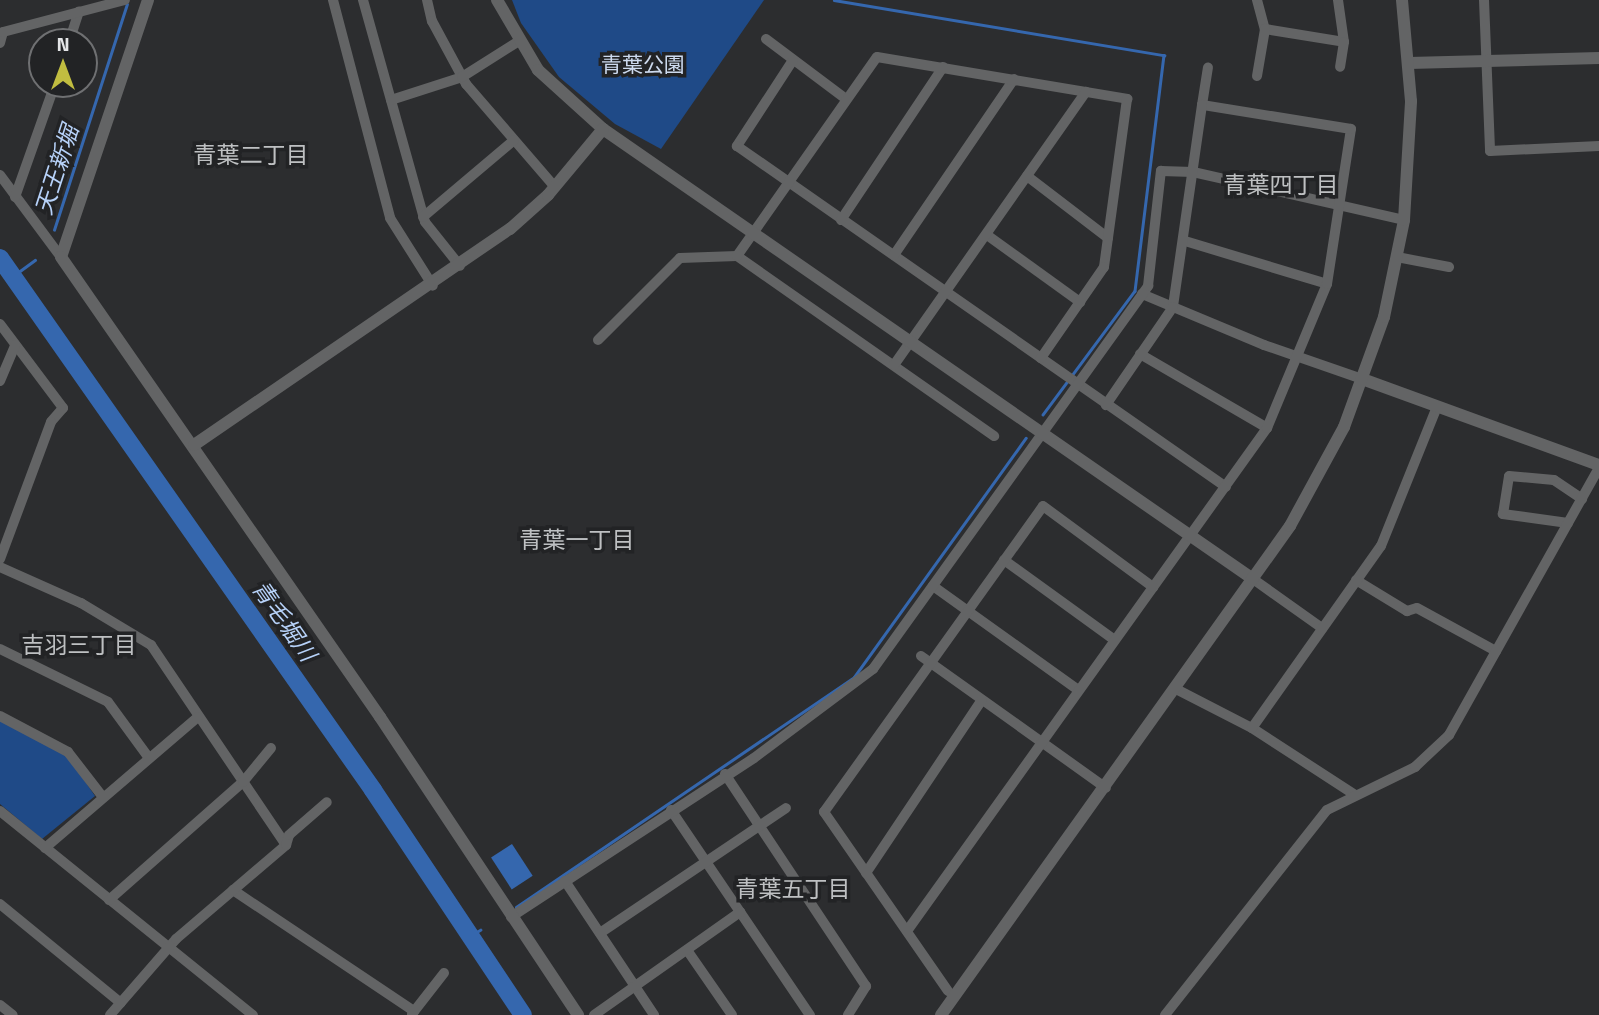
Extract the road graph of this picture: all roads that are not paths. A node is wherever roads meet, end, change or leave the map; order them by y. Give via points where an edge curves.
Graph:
1 (123, 0) edge
2 (148, 0) edge
3 (333, 0) edge
4 (363, 0) edge
5 (427, 0) edge
6 (497, 0) edge
7 (1257, 0) edge
8 (1338, 0) edge
9 (1402, 0) edge
10 (1484, 0) edge
11 (79, 12) junction
12 (74, 28) edge
13 (1265, 29) junction
14 (766, 39) dead end
15 (519, 41) junction
16 (1344, 42) junction
17 (0, 43) edge
18 (1599, 58) edge
19 (793, 60) junction
20 (1487, 62) junction
21 (1409, 63) junction
22 (943, 67) junction
23 (1208, 67) dead end
24 (1340, 67) dead end
25 (1258, 76) dead end
26 (462, 77) junction
27 (1014, 79) junction
28 (1086, 92) junction
29 (50, 98) edge
30 (846, 99) junction
31 (391, 100) junction
32 (1202, 105) junction
33 (603, 129) junction
34 (514, 140) junction
35 (1599, 146) edge
36 (1193, 172) junction
37 (0, 175) edge
38 (1027, 176) junction
39 (790, 183) junction
40 (555, 187) junction
41 (15, 197) junction
42 (1339, 206) junction
43 (423, 217) junction
44 (841, 220) junction
45 (1404, 220) junction
46 (753, 234) junction
47 (986, 234) junction
48 (1108, 238) junction
49 (1185, 241) junction
50 (894, 255) junction
51 (737, 256) junction
52 (61, 257) junction
53 (1397, 257) junction
54 (460, 266) junction
55 (1449, 267) dead end
56 (1326, 284) junction
57 (433, 286) junction
58 (946, 291) junction
59 (1142, 294) junction
60 (1080, 302) junction
61 (1173, 307) junction
62 (0, 324) edge
63 (598, 340) dead end
64 (910, 342) junction
65 (15, 345) junction
66 (1140, 354) junction
67 (1298, 357) junction
68 (1041, 358) junction
69 (894, 365) junction
70 (1, 374) edge
71 (1365, 380) junction
72 (1077, 384) junction
73 (1106, 405) junction
74 (1437, 407) junction
75 (1267, 428) junction
76 (1042, 434) junction
77 (994, 436) dead end
78 (194, 444) junction
79 (1599, 467) edge
80 (1226, 487) junction
81 (1582, 499) junction
82 (1568, 523) junction
83 (1190, 537) junction
84 (0, 559) edge
85 (1004, 560) junction
86 (0, 567) edge
87 (1252, 579) junction
88 (1356, 580) junction
89 (933, 586) junction
90 (1153, 587) junction
91 (967, 612) junction
92 (1322, 628) junction
93 (1113, 639) junction
94 (0, 649) edge
95 (1496, 651) junction
96 (921, 656) dead end
97 (931, 663) junction
98 (1176, 689) junction
99 (1078, 690) junction
100 (982, 700) junction
101 (0, 716) edge
102 (198, 717) junction
103 (1252, 728) junction
104 (1043, 742) junction
105 (271, 748) dead end
106 (149, 758) junction
107 (725, 774) junction
108 (243, 782) junction
109 (1106, 788) junction
110 (1355, 795) junction
111 (102, 796) junction
112 (327, 802) dead end
113 (786, 808) dead end
114 (671, 810) junction
115 (0, 811) edge
116 (760, 826) junction
117 (286, 845) junction
118 (45, 848) junction
119 (706, 862) junction
120 (866, 873) junction
121 (565, 881) junction
122 (233, 890) junction
123 (109, 900) junction
124 (0, 904) edge
125 (740, 912) junction
126 (511, 917) junction
127 (907, 931) junction
128 (600, 933) junction
129 (167, 947) junction
130 (687, 950) junction
131 (444, 973) dead end
132 (635, 986) junction
133 (948, 991) dead end
134 (0, 1005) edge
135 (116, 1011) edge
136 (412, 1013) edge
137 (13, 1015) edge
138 (253, 1015) edge
139 (578, 1015) edge
140 (594, 1015) edge
141 (654, 1015) edge
142 (732, 1015) edge
143 (810, 1015) edge
144 (848, 1015) edge
145 (941, 1015) edge
146 (1165, 1015) edge

1 - 11 street
2 - 52 street
3 - 57 street via 390,218
4 - 31 street
5 - 26 street via 432,21
6 - 15 street
7 - 13 street
8 - 16 street
9 - 21 street
10 - 20 street
11 - 12 street
11 - 17 street via 3,32
13 - 16 street
13 - 25 street
14 - 19 street
15 - 26 street
15 - 33 street via 555,89
16 - 24 street
18 - 20 street
19 - 30 street
19 - 39 street via 737,146
20 - 21 street
20 - 35 street via 1490,151
21 - 45 street via 1411,135
22 - 27 street
22 - 30 street via 877,57
22 - 44 street
23 - 32 street
26 - 31 street
26 - 34 street
27 - 28 street
27 - 50 street
28 - 38 street
28 - 48 street via 1127,99
29 - 41 street
30 - 39 street
31 - 43 street
32 - 36 street
32 - 42 street via 1352,129
33 - 40 street
33 - 46 street
34 - 40 street
34 - 43 street
36 - 42 street
36 - 49 street
36 - 59 street via 1161,171 1147,286
37 - 41 street
38 - 47 street
38 - 48 street
39 - 44 street
39 - 46 street
40 - 54 street
41 - 52 street
42 - 45 street
42 - 56 street
43 - 54 street
44 - 50 street
45 - 53 street
46 - 51 street
46 - 64 street
47 - 58 street
47 - 60 street
48 - 60 street via 1104,267
49 - 56 street
49 - 61 street
50 - 58 street
51 - 63 street via 680,258
51 - 69 street
52 - 78 street
53 - 55 street
53 - 71 street
54 - 57 street
56 - 67 street
57 - 78 street
58 - 64 street
58 - 68 street
59 - 61 street
59 - 72 street
60 - 68 street
61 - 66 street
61 - 67 street
62 - 65 street
64 - 69 street
64 - 76 street
65 - 70 street
65 - 84 street via 63,408 51,422
66 - 73 street
66 - 75 street
67 - 71 street
67 - 75 street
68 - 72 street
69 - 77 street
71 - 74 street
71 - 87 street via 1326,466
72 - 73 street
72 - 76 street
73 - 80 street
74 - 79 street
74 - 88 street via 1381,546
75 - 80 street
76 - 83 street
76 - 89 street
78 - 126 street
79 - 81 street
80 - 83 street
81 - 82 street
81 - 82 street via 1554,480 1508,476 1503,514
82 - 95 street
83 - 87 street
83 - 90 street
85 - 90 street via 1043,506
85 - 91 street
85 - 93 street
86 - 102 street via 81,603 151,645
87 - 92 street
87 - 98 street
88 - 92 street
88 - 95 street via 1407,611 1417,608
89 - 91 street
89 - 107 street via 862,682
90 - 93 street
91 - 97 street
91 - 99 street
92 - 103 street
93 - 99 street
94 - 106 street via 108,702
95 - 110 street via 1449,735 1415,767
96 - 97 street
97 - 100 street
97 - 120 street via 824,812
98 - 103 street
98 - 109 street
99 - 104 street
100 - 104 street
100 - 120 street
101 - 111 street via 68,752
102 - 106 street
102 - 108 street
103 - 110 street
104 - 109 street
104 - 127 street
105 - 108 street
106 - 111 street
107 - 114 street
107 - 116 street
108 - 117 street
108 - 123 street
109 - 145 street
110 - 146 street via 1326,810
111 - 118 street
112 - 117 street via 289,835
113 - 116 street
114 - 119 street
114 - 121 street
115 - 118 street
116 - 119 street
116 - 144 street via 866,986
117 - 122 street
118 - 123 street
119 - 125 street
119 - 128 street
120 - 127 street
121 - 126 street
121 - 128 street
122 - 129 street
122 - 136 street
123 - 129 street
124 - 135 street
125 - 130 street
125 - 143 street
126 - 139 street
127 - 133 street
128 - 132 street
129 - 135 street
129 - 138 street
130 - 132 street
130 - 142 street
131 - 136 street
132 - 140 street
132 - 141 street
134 - 137 street

